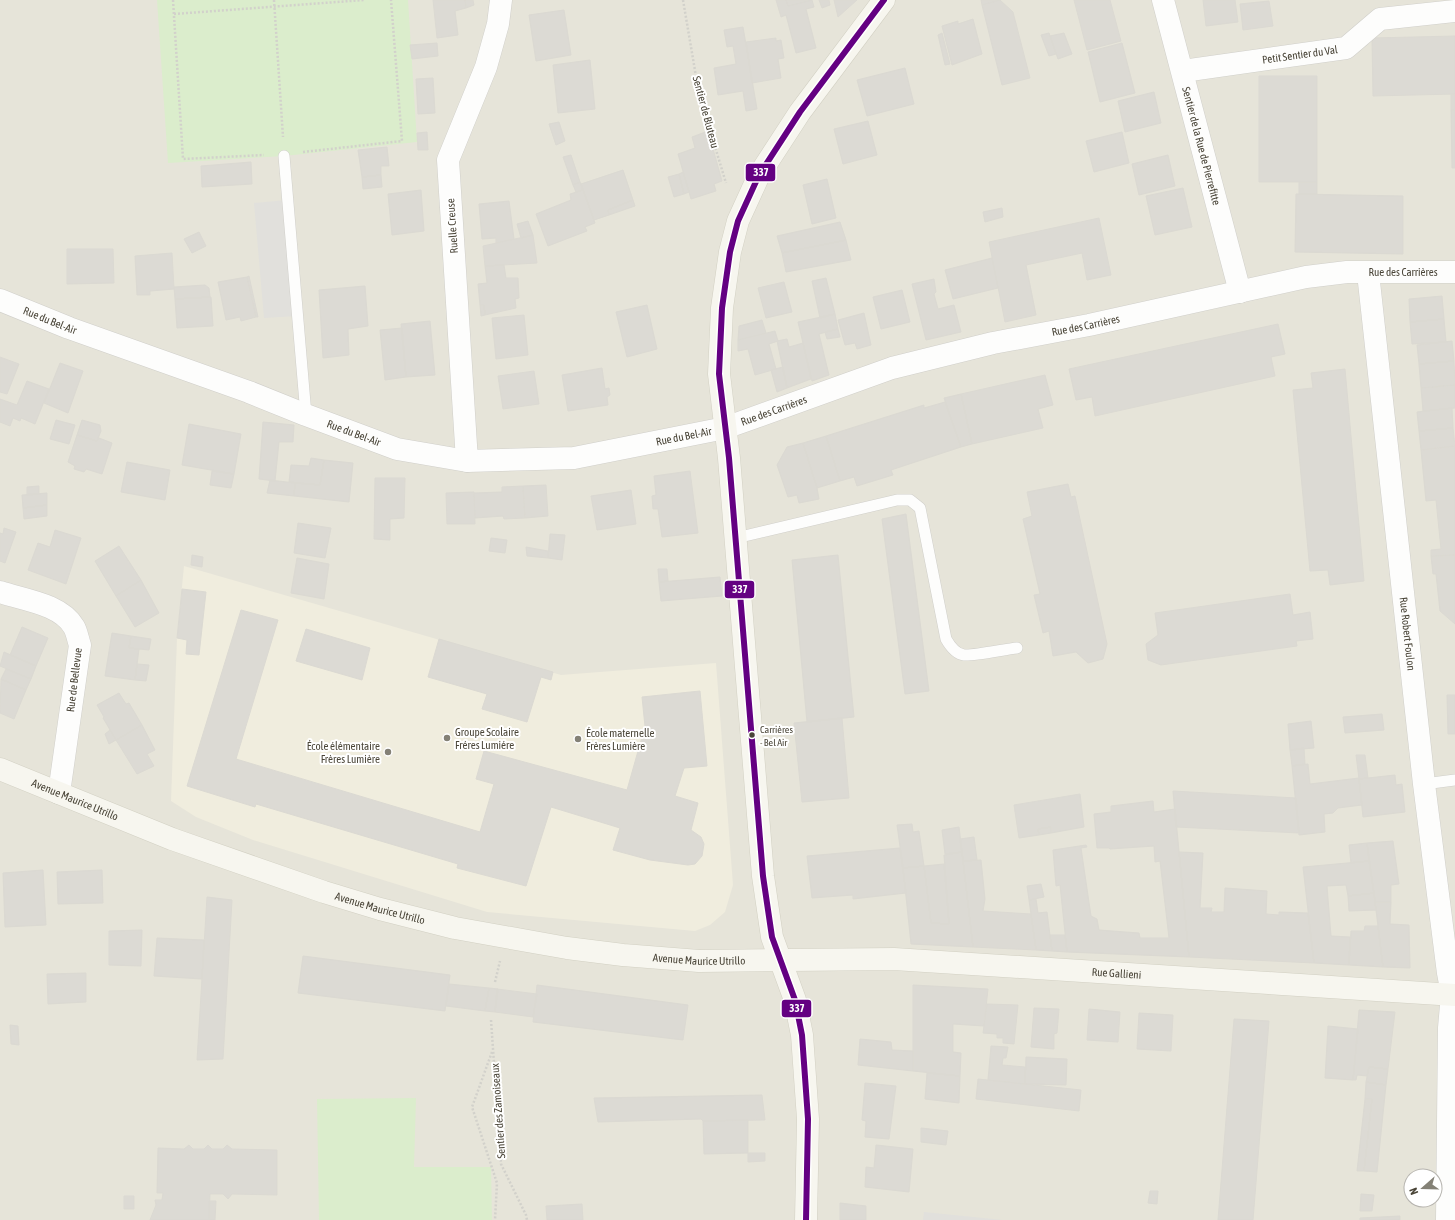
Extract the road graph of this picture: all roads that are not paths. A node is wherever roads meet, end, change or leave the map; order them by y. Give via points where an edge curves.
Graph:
1 (501, 0) edge
2 (884, 0) edge
3 (1163, 0) edge
4 (1455, 11) edge
5 (1183, 71) junction
6 (284, 155) road end
7 (1455, 272) edge
8 (1368, 273) junction
9 (1240, 292) junction
10 (0, 300) edge
11 (306, 415) junction
12 (725, 428) junction
13 (467, 461) junction
14 (736, 538) junction
15 (0, 592) edge
16 (1017, 648) dead end
17 (0, 769) edge
18 (1455, 780) edge
19 (1424, 784) junction
20 (59, 792) junction
21 (781, 961) junction
22 (1454, 994) edge
23 (806, 1220) edge
24 (1447, 1220) edge

1 - 13 street, Ruelle Creuse via 498,24 486,67 448,160
2 - 12 street via 785,133 759,174 738,221 729,259 719,337 719,374
3 - 5 street, Sentier de la Rue de Pierrefitte
4 - 5 street, Petit Sentier du Val via 1380,19 1346,48
5 - 9 street, Sentier de la Rue de Pierrefitte
6 - 11 lane
7 - 8 street, Rue des Carrières
8 - 9 street, Rue des Carrières via 1329,273
8 - 19 street, Rue Robert Foulon
9 - 12 street, Rue des Carrières via 993,343 892,368
10 - 11 street, Rue du Bel-Air
11 - 13 street, Rue du Bel-Air via 397,448
12 - 13 street, Rue du Bel-Air via 574,458
12 - 14 street
14 - 16 lane via 897,500 910,500 920,508 949,645 965,655
14 - 21 street via 763,876 772,937
15 - 20 street, Rue de Bellevue via 63,614 75,628 80,645
17 - 20 street, Avenue Maurice Utrillo
18 - 19 lane
19 - 22 street, Rue Robert Foulon via 1448,973
20 - 21 street, Avenue Maurice Utrillo via 172,839 324,892 455,928 623,955 699,961
21 - 22 street, Rue Gallieni via 894,959
21 - 23 street via 795,1000 802,1035 808,1119
22 - 24 street, Rue Robert Foulon via 1449,1028

